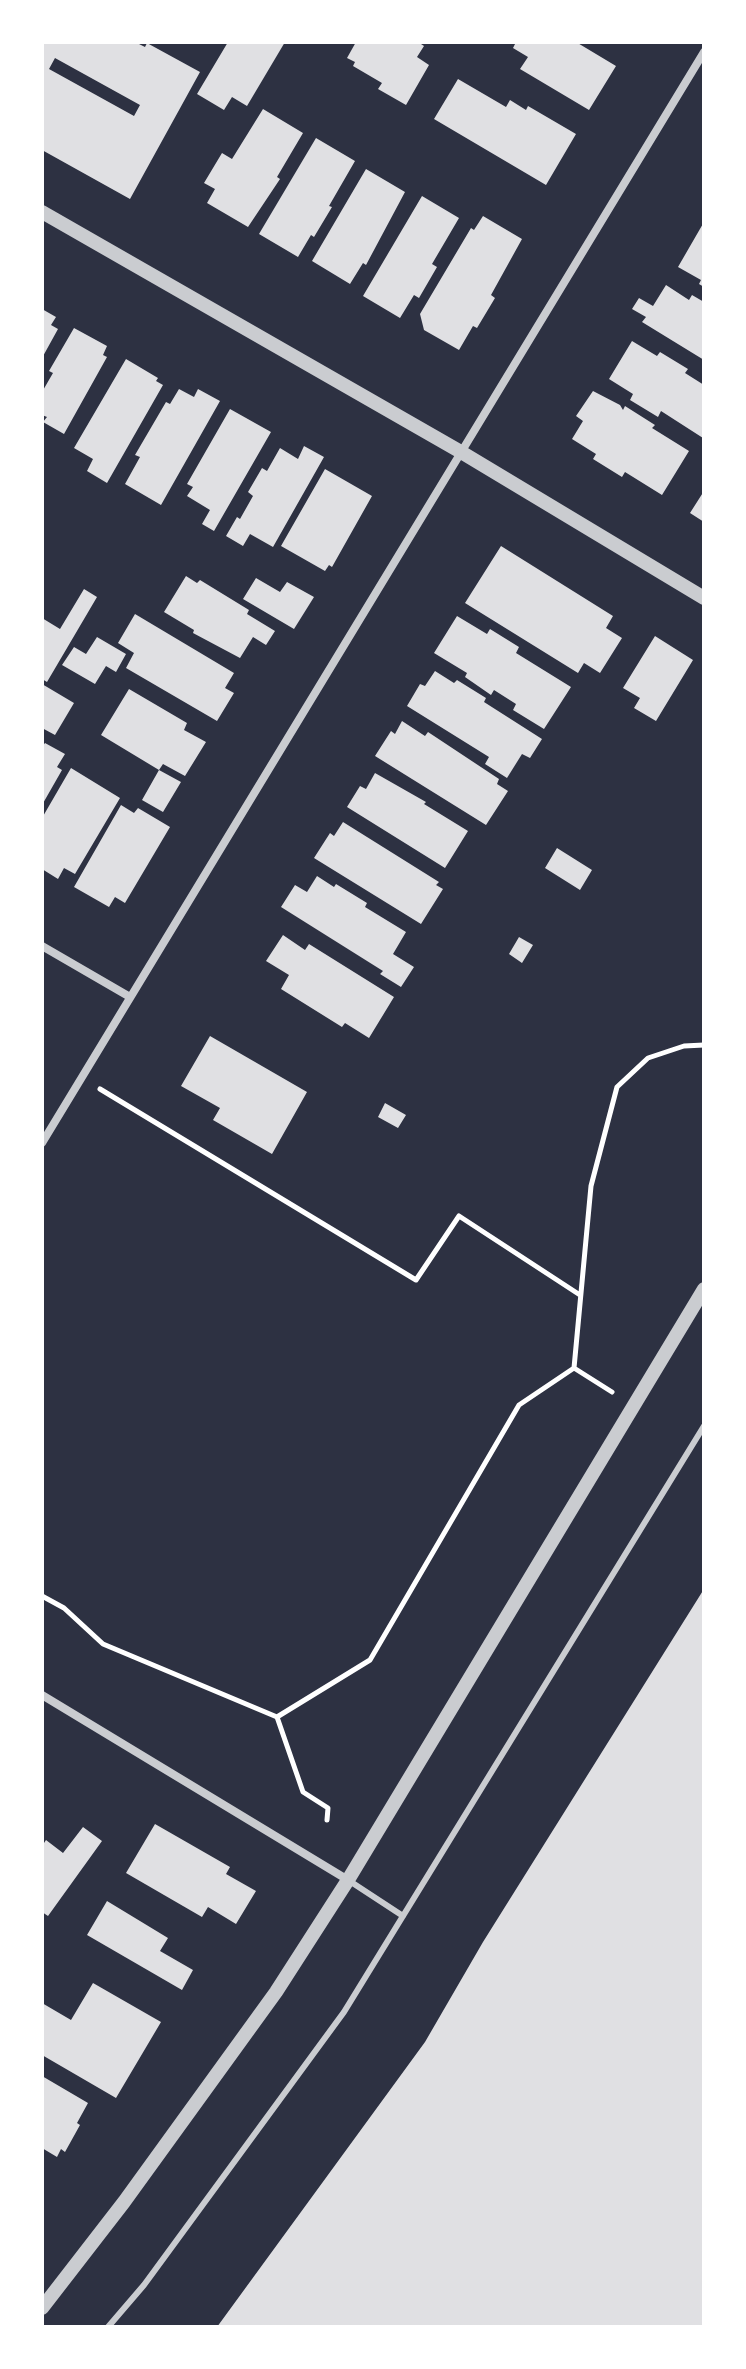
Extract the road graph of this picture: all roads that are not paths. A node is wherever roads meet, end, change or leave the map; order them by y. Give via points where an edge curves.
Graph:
1 (704, 52) edge
2 (42, 212) edge
3 (461, 452) junction
4 (704, 598) edge
5 (42, 946) edge
6 (130, 997) junction
7 (42, 1143) edge
8 (704, 1289) edge
9 (704, 1426) edge
10 (42, 1695) edge
11 (348, 1880) junction
12 (403, 1916) junction
13 (42, 2308) edge
14 (108, 2327) edge

1 - 3 street
2 - 3 street
3 - 4 street
3 - 6 street
5 - 6 street
6 - 7 street
8 - 11 street
9 - 12 lane
10 - 11 street
11 - 12 lane
11 - 13 street via 238,2047
12 - 14 lane via 344,2012

